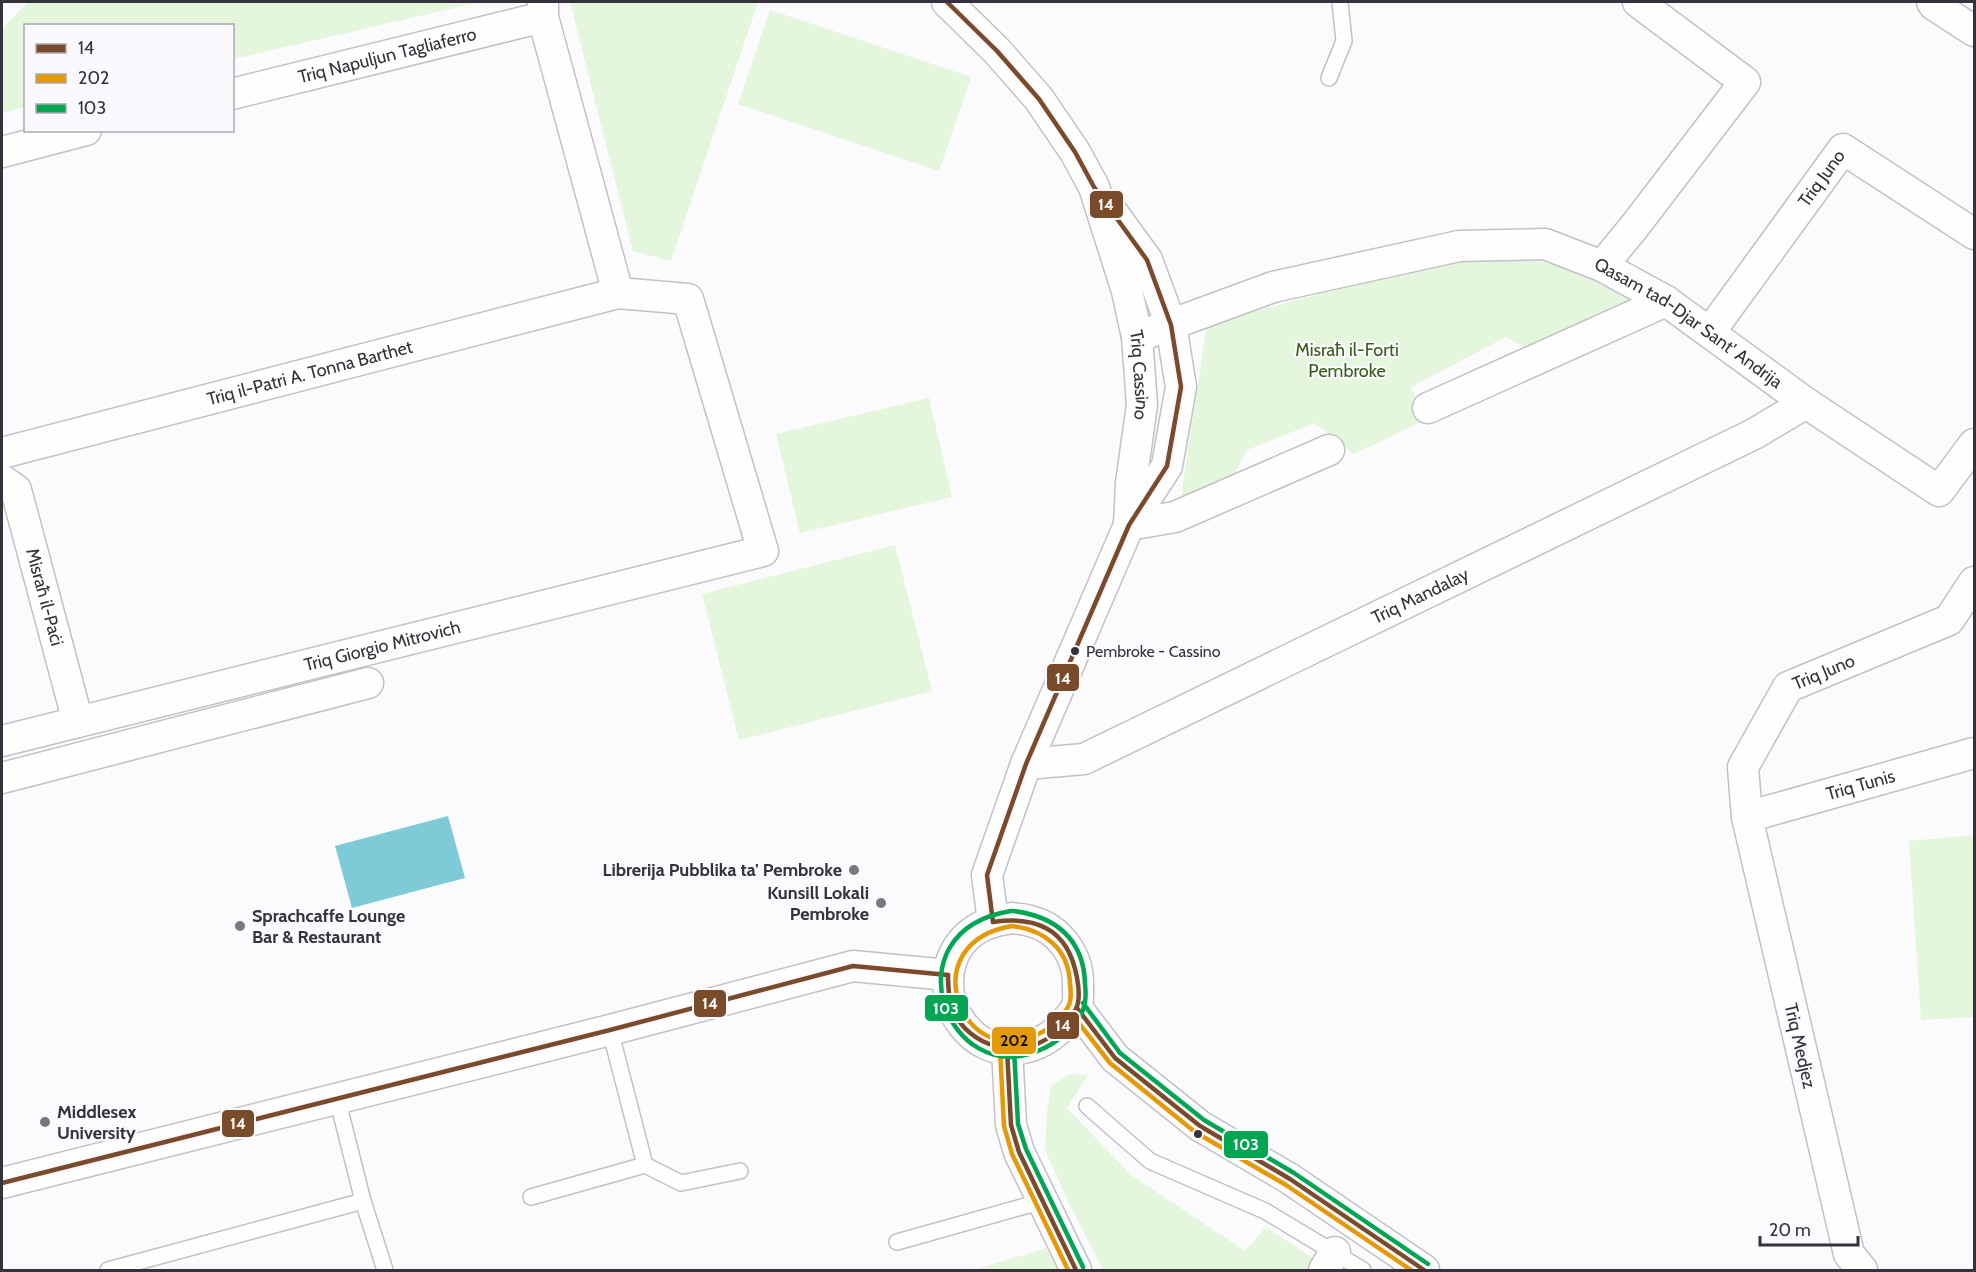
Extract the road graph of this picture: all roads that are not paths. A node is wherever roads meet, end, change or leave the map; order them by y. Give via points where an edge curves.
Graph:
1 (947, 2) edge
2 (1340, 2) edge
3 (1638, 2) edge
4 (1932, 2) edge
5 (543, 9) edge
6 (1974, 32) edge
7 (1329, 78) dead end
8 (234, 93) edge
9 (78, 132) edge
10 (2, 152) edge
11 (1094, 187) junction
12 (1974, 234) edge
13 (1602, 266) junction
14 (618, 293) junction
15 (1666, 301) junction
16 (1171, 325) junction
17 (1710, 332) junction
18 (1137, 337) junction
19 (1806, 404) junction
20 (1428, 408) dead end
21 (1974, 444) edge
22 (1329, 450) dead end
23 (2, 453) edge
24 (2, 480) edge
25 (1129, 525) junction
26 (763, 551) joint
27 (1974, 582) edge
28 (368, 683) dead end
29 (78, 722) junction
30 (2, 741) edge
31 (1974, 753) edge
32 (1026, 764) junction
33 (2, 778) edge
34 (1747, 817) junction
35 (993, 922) junction
36 (948, 975) junction
37 (1077, 1008) junction
38 (610, 1030) junction
39 (1007, 1049) junction
40 (337, 1098) junction
41 (1087, 1106) dead end
42 (645, 1165) junction
43 (740, 1171) dead end
44 (2, 1183) edge
45 (531, 1197) dead end
46 (363, 1201) junction
47 (1042, 1201) junction
48 (897, 1242) dead end
49 (1329, 1261) edge
50 (108, 1270) edge
51 (385, 1270) edge
52 (1076, 1270) edge
53 (1363, 1270) edge
54 (1424, 1270) edge
55 (1862, 1270) edge

1 - 11 street, Triq Cassino via 1039,99
2 - 7 lane via 1344,41
3 - 13 street, Qasam tad-Djar Sant' Andrija via 1745,81
4 - 6 street
5 - 8 street, Triq Napuljun Tagliaferro
5 - 14 street
9 - 10 street
11 - 16 street via 1147,260
11 - 18 street, Triq Cassino via 1127,291
12 - 17 street, Triq Juno via 1844,149
13 - 15 street, Qasam tad-Djar Sant' Andrija
13 - 16 street via 1545,244 1459,246 1274,287
14 - 23 street, Triq il-Patri A. Tonna Barthet
14 - 26 street, Triq il-Patri A. Tonna Barthet via 688,299
15 - 17 street, Qasam tad-Djar Sant' Andrija
15 - 20 street
16 - 18 street
16 - 25 street via 1181,387 1167,466
17 - 19 street, Qasam tad-Djar Sant' Andrija
18 - 25 street, Triq Cassino via 1142,405
19 - 21 street, Qasam tad-Djar Sant' Andrija via 1939,491
19 - 32 street, Triq Mandalay via 1754,434 1084,759
22 - 25 street via 1175,517
24 - 29 street, Misraħ il-Paċi via 16,490
25 - 32 street, Triq Cassino
26 - 29 street, Triq Giorgio Mitrovich
27 - 34 street, Triq Juno via 1949,620 1788,687 1743,767
28 - 33 street
29 - 30 street, Triq Giorgio Mitrovich
31 - 34 street, Triq Tunis
32 - 35 street, Triq Cassino via 987,875
34 - 55 street, Triq Medjez via 1849,1254
35 - 36 street via 963,941
35 - 37 street via 1012,918 1031,921 1064,942 1074,959 1078,978
36 - 38 street via 853,966
36 - 39 street via 948,996 956,1016 969,1032 987,1044
37 - 39 street via 1059,1031 1044,1041 1026,1048
37 - 54 street via 1115,1058 1200,1126 1290,1179
38 - 40 street
38 - 42 lane
39 - 47 street via 1011,1125
40 - 44 street
40 - 46 lane
41 - 49 lane via 1150,1161 1264,1211
42 - 43 lane via 681,1183
42 - 45 lane
46 - 50 lane
46 - 51 lane
47 - 48 lane
47 - 52 street
49 - 53 lane

